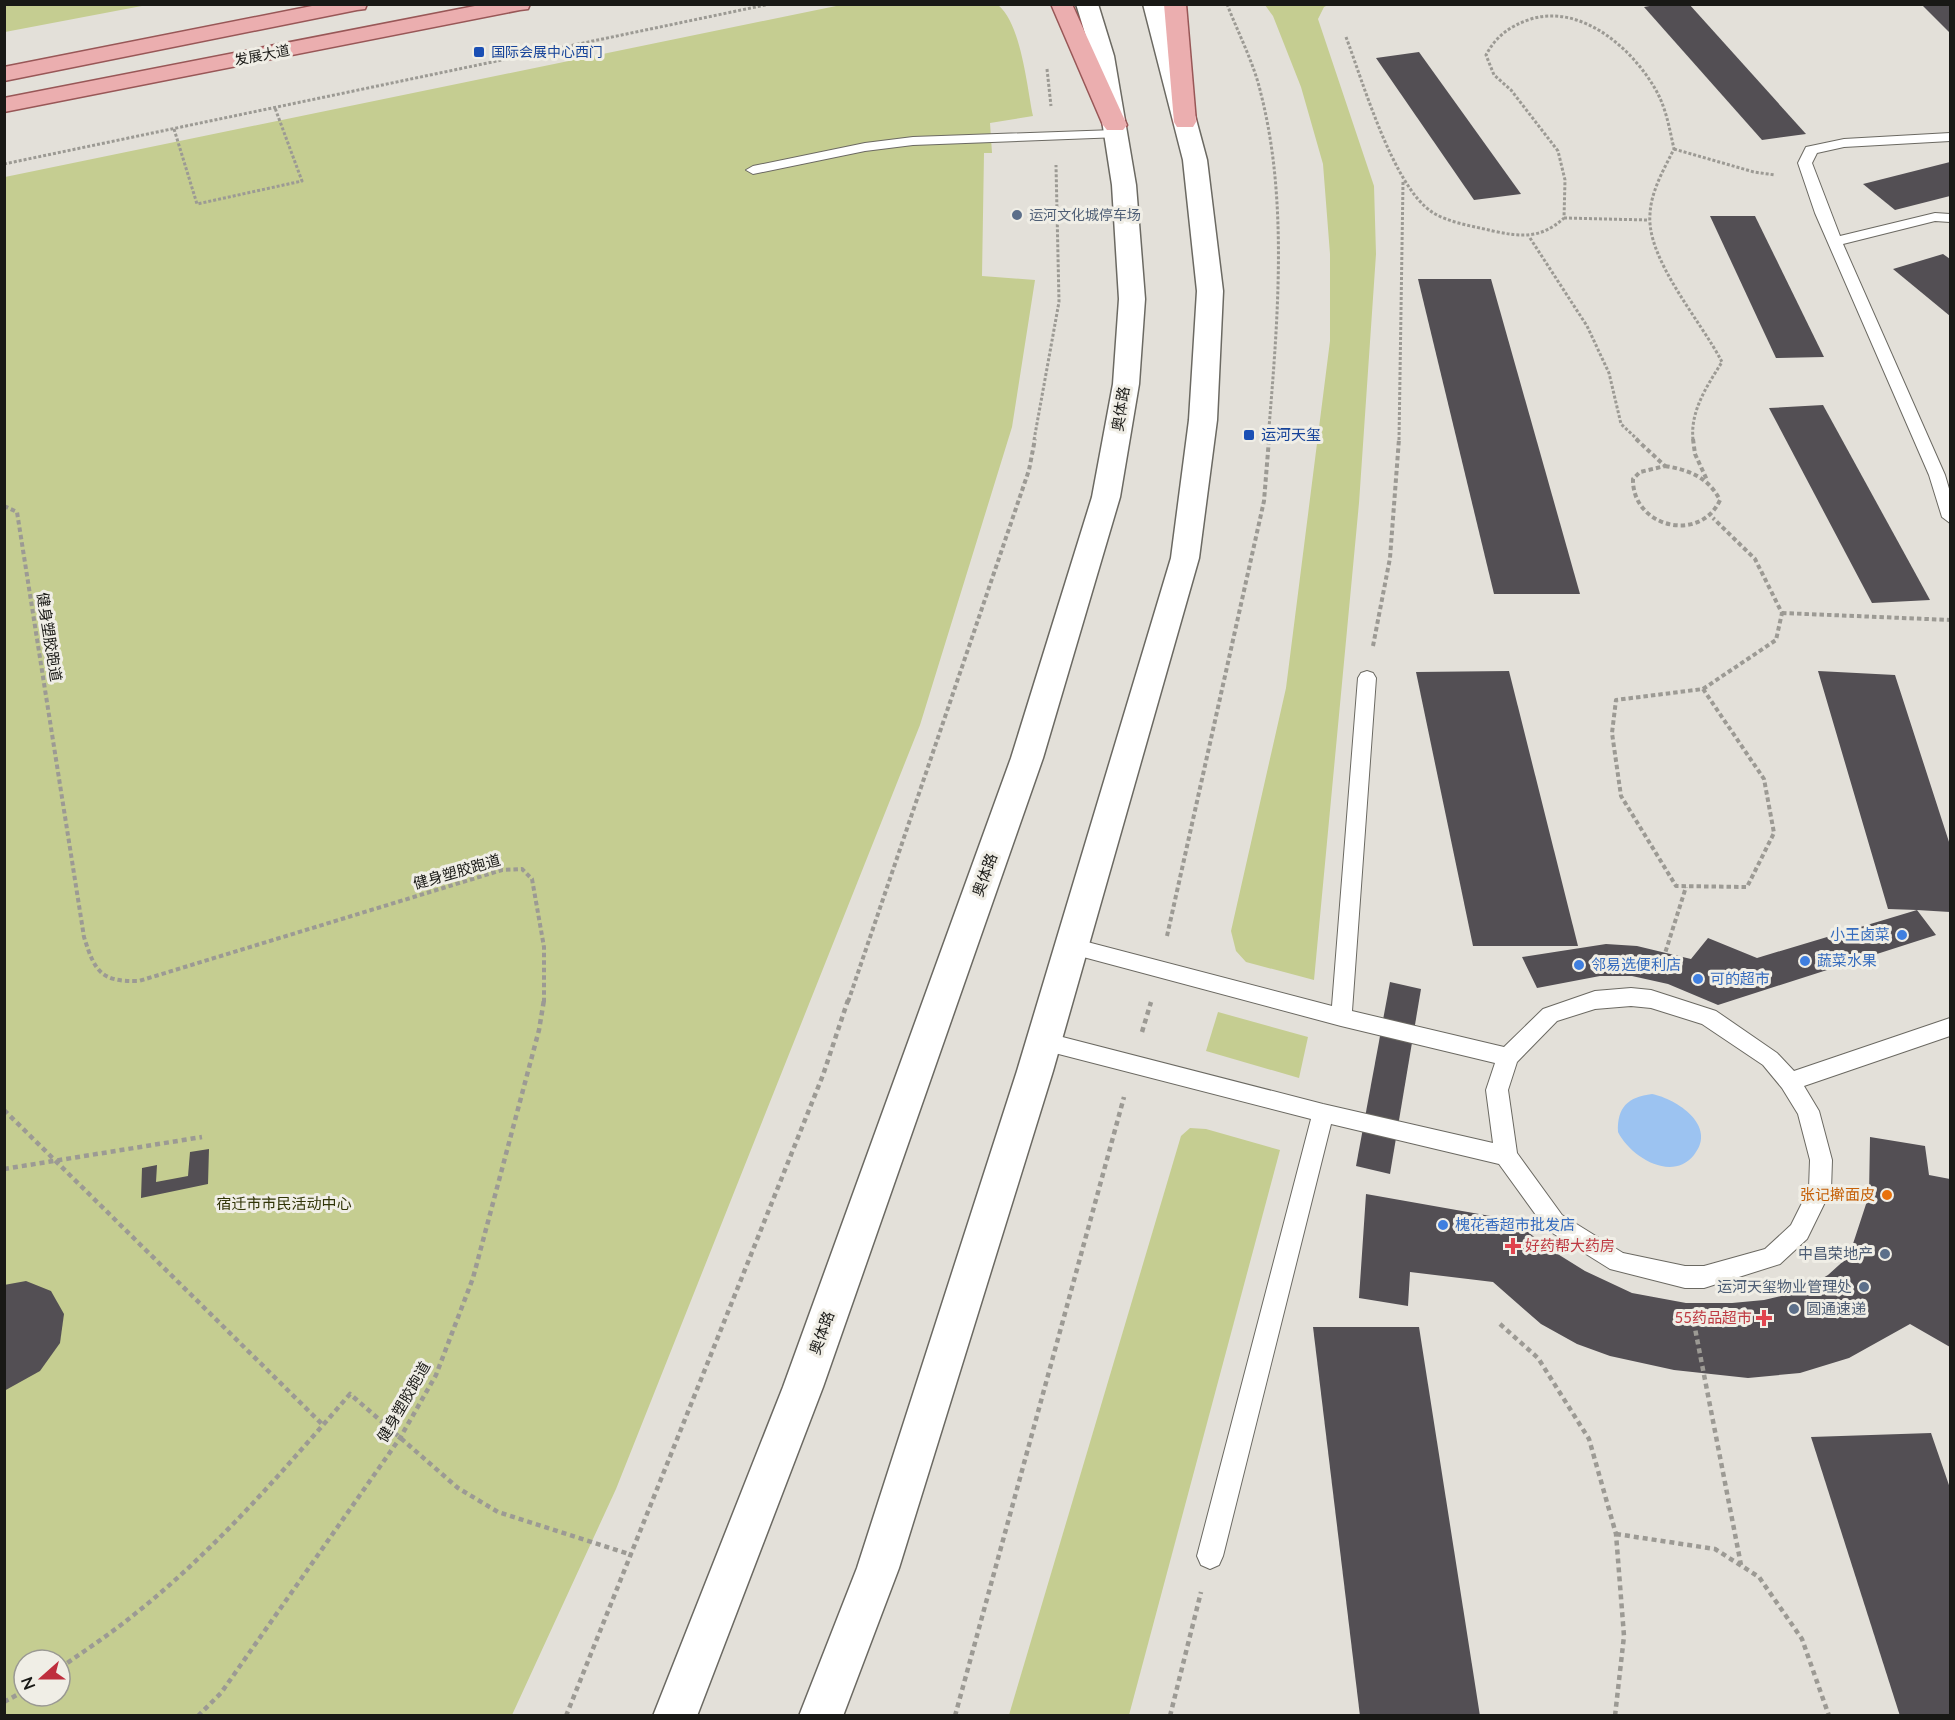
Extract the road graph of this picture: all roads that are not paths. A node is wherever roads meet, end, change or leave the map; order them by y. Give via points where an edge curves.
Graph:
1 (357, 4) edge
2 (520, 4) edge
3 (1061, 4) edge
4 (1087, 4) edge
5 (1154, 4) edge
6 (1175, 4) edge
7 (4, 74) edge
8 (4, 105) edge
9 (1185, 122) junction
10 (1115, 130) junction
11 (1950, 137) edge
12 (753, 170) dead end
13 (1950, 218) edge
14 (1835, 242) junction
15 (1950, 517) edge
16 (1367, 678) road end
17 (1072, 946) junction
18 (1341, 1017) junction
19 (1950, 1027) edge
20 (1043, 1041) junction
21 (1508, 1057) junction
22 (1790, 1082) junction
23 (1323, 1113) junction
24 (1506, 1156) junction
25 (1210, 1556) road end
26 (675, 1716) edge
27 (821, 1716) edge

1 - 7 main road
2 - 8 main road, 发展大道
3 - 10 main road
4 - 10 main road, 奥体路 via 1103,56
5 - 9 main road
6 - 9 main road
9 - 17 main road via 1195,160 1210,291 1203,420 1185,558
10 - 12 lane via 891,143
10 - 26 main road, 奥体路 via 1124,184 1132,299 1126,384 1106,497 1027,758 803,1386
11 - 14 lane via 1844,143 1811,150 1805,163
13 - 14 lane via 1935,217
14 - 15 lane via 1937,475
16 - 18 lane
17 - 18 lane
17 - 20 main road
18 - 21 lane
19 - 22 lane
20 - 23 lane
20 - 27 main road via 878,1568
21 - 22 lane via 1550,1015 1596,1000 1631,997 1651,999 1709,1017 1770,1059
21 - 24 lane via 1497,1090
22 - 24 lane via 1808,1111 1821,1160 1820,1190 1798,1232 1772,1257 1704,1277 1685,1277 1618,1262 1554,1222
23 - 24 lane
23 - 25 lane

